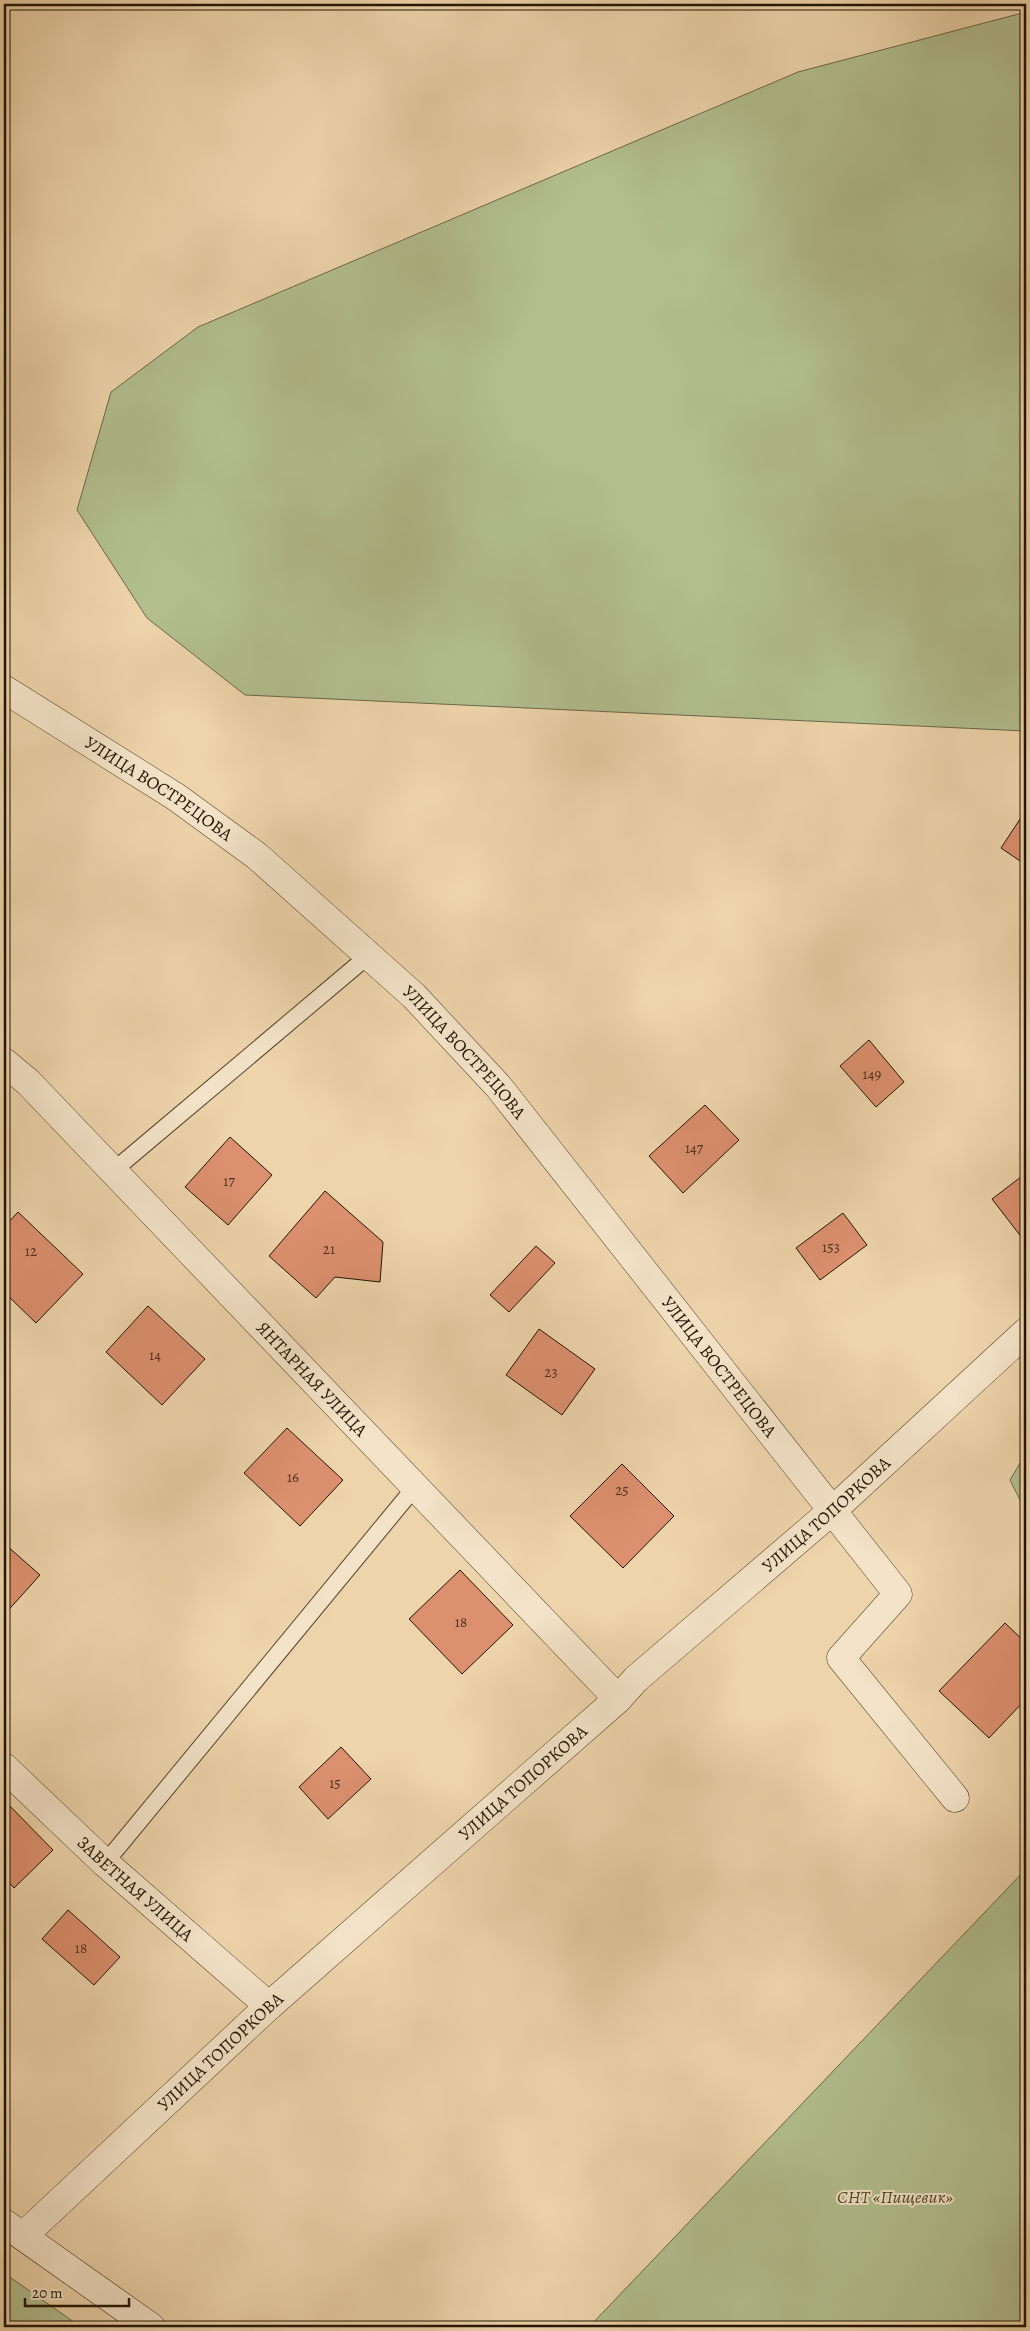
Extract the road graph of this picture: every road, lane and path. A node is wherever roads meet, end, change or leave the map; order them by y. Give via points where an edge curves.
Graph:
1 (4, 690) edge
2 (368, 956) junction
3 (4, 1062) edge
4 (113, 1172) junction
5 (1026, 1332) edge
6 (415, 1487) junction
7 (832, 1510) junction
8 (618, 1699) junction
9 (4, 1767) edge
10 (955, 1798) dead end
11 (105, 1863) junction
12 (269, 2006) junction
13 (13, 2230) edge
14 (150, 2327) edge

1 - 2 street, УЛИЦА ВОСТРЕЦОВА via 176,797 249,850
2 - 4 lane
2 - 7 street, УЛИЦА ВОСТРЕЦОВА via 414,996 498,1086
3 - 4 street, ЯНТАРНАЯ УЛИЦА via 28,1082
4 - 6 street, ЯНТАРНАЯ УЛИЦА
5 - 7 street, УЛИЦА ТОПОРКОВА
6 - 8 street, ЯНТАРНАЯ УЛИЦА
6 - 11 lane
7 - 8 street, УЛИЦА ТОПОРКОВА via 636,1679
7 - 10 street, УЛИЦА ВОСТРЕЦОВА via 898,1594 841,1658
8 - 12 street, УЛИЦА ТОПОРКОВА
9 - 11 street, ЗАВЕТНАЯ УЛИЦА
11 - 12 street, ЗАВЕТНАЯ УЛИЦА
12 - 13 street, УЛИЦА ТОПОРКОВА
13 - 14 street, УЛИЦА ТОПОРКОВА

